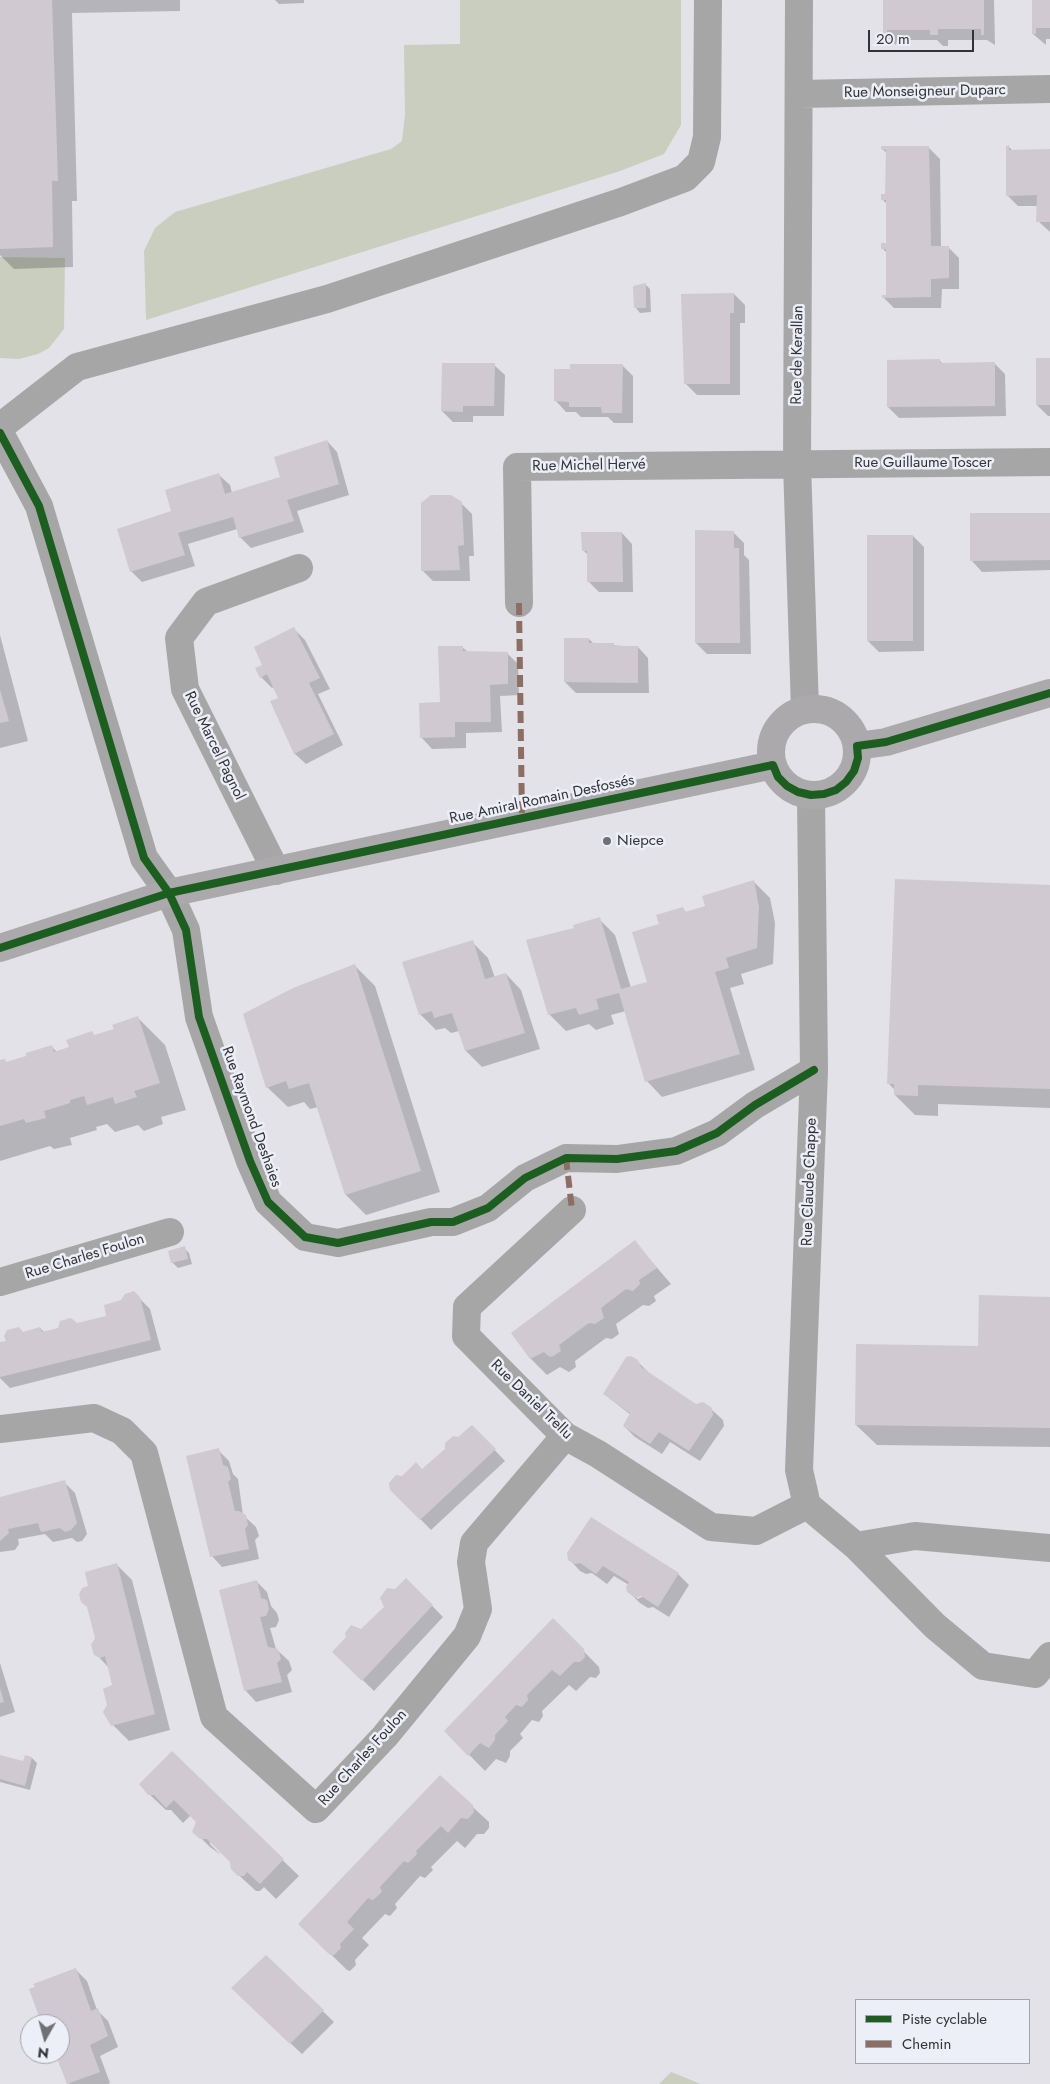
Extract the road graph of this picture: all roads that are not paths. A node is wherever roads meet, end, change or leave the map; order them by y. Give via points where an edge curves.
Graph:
1 (708, 0) edge
2 (799, 0) edge
3 (1050, 90) edge
4 (800, 94) junction
5 (0, 427) edge
6 (0, 433) edge
7 (1050, 462) edge
8 (797, 464) junction
9 (299, 568) dead end
10 (518, 603) dead end
11 (1050, 693) edge
12 (805, 709) junction
13 (858, 746) junction
14 (772, 765) junction
15 (811, 795) junction
16 (276, 871) junction
17 (168, 893) junction
18 (0, 948) edge
19 (814, 1070) junction
20 (572, 1210) dead end
21 (170, 1232) dead end
22 (0, 1282) edge
23 (0, 1429) edge
24 (565, 1436) junction
25 (807, 1505) junction
26 (856, 1546) junction
27 (1050, 1548) edge
28 (1050, 1656) edge

1 - 5 street via 707,138 701,162 685,178 622,202 327,299 77,367
2 - 4 street, Rue de Kerallan
3 - 4 street, Rue Monseigneur Duparc
4 - 8 street, Rue de Kerallan
6 - 17 street, Rue Raymond Deshaies via 39,506 144,858
7 - 8 street, Rue Guillaume Toscer
8 - 10 street, Rue Michel Hervé via 517,467
8 - 12 street, Rue de Kerallan
9 - 16 street, Rue Marcel Pagnol via 206,602 179,638 185,689
11 - 13 main road via 886,742
12 - 13 main road via 817,708 839,716 854,734
12 - 14 main road via 776,730 772,741
13 - 15 main road via 856,764 846,782 836,790
14 - 15 main road via 787,786
14 - 16 main road, Rue Amiral Romain Desfossés
15 - 19 street, Rue Claude Chappe
16 - 17 main road, Rue Amiral Romain Desfossés
17 - 18 main road, Rue Amiral Romain Desfossés
17 - 19 street, Rue Raymond Deshaies via 186,930 199,1017 250,1161 268,1202 305,1237 338,1242 431,1222 453,1222 488,1208 525,1178 566,1158 617,1159 676,1151 717,1134 755,1105
19 - 25 street, Rue Claude Chappe via 799,1470
20 - 24 street, Rue Daniel Trellu via 467,1306 466,1336
21 - 22 street, Rue Charles Foulon
23 - 24 street, Rue Charles Foulon via 94,1418 122,1431 144,1453 214,1717 316,1810 385,1736 467,1636 478,1609 471,1562 474,1543
24 - 25 street, Rue Daniel Trellu via 711,1527 756,1531
25 - 26 street
26 - 27 street via 916,1536
26 - 28 street via 935,1626 983,1666 1035,1674

